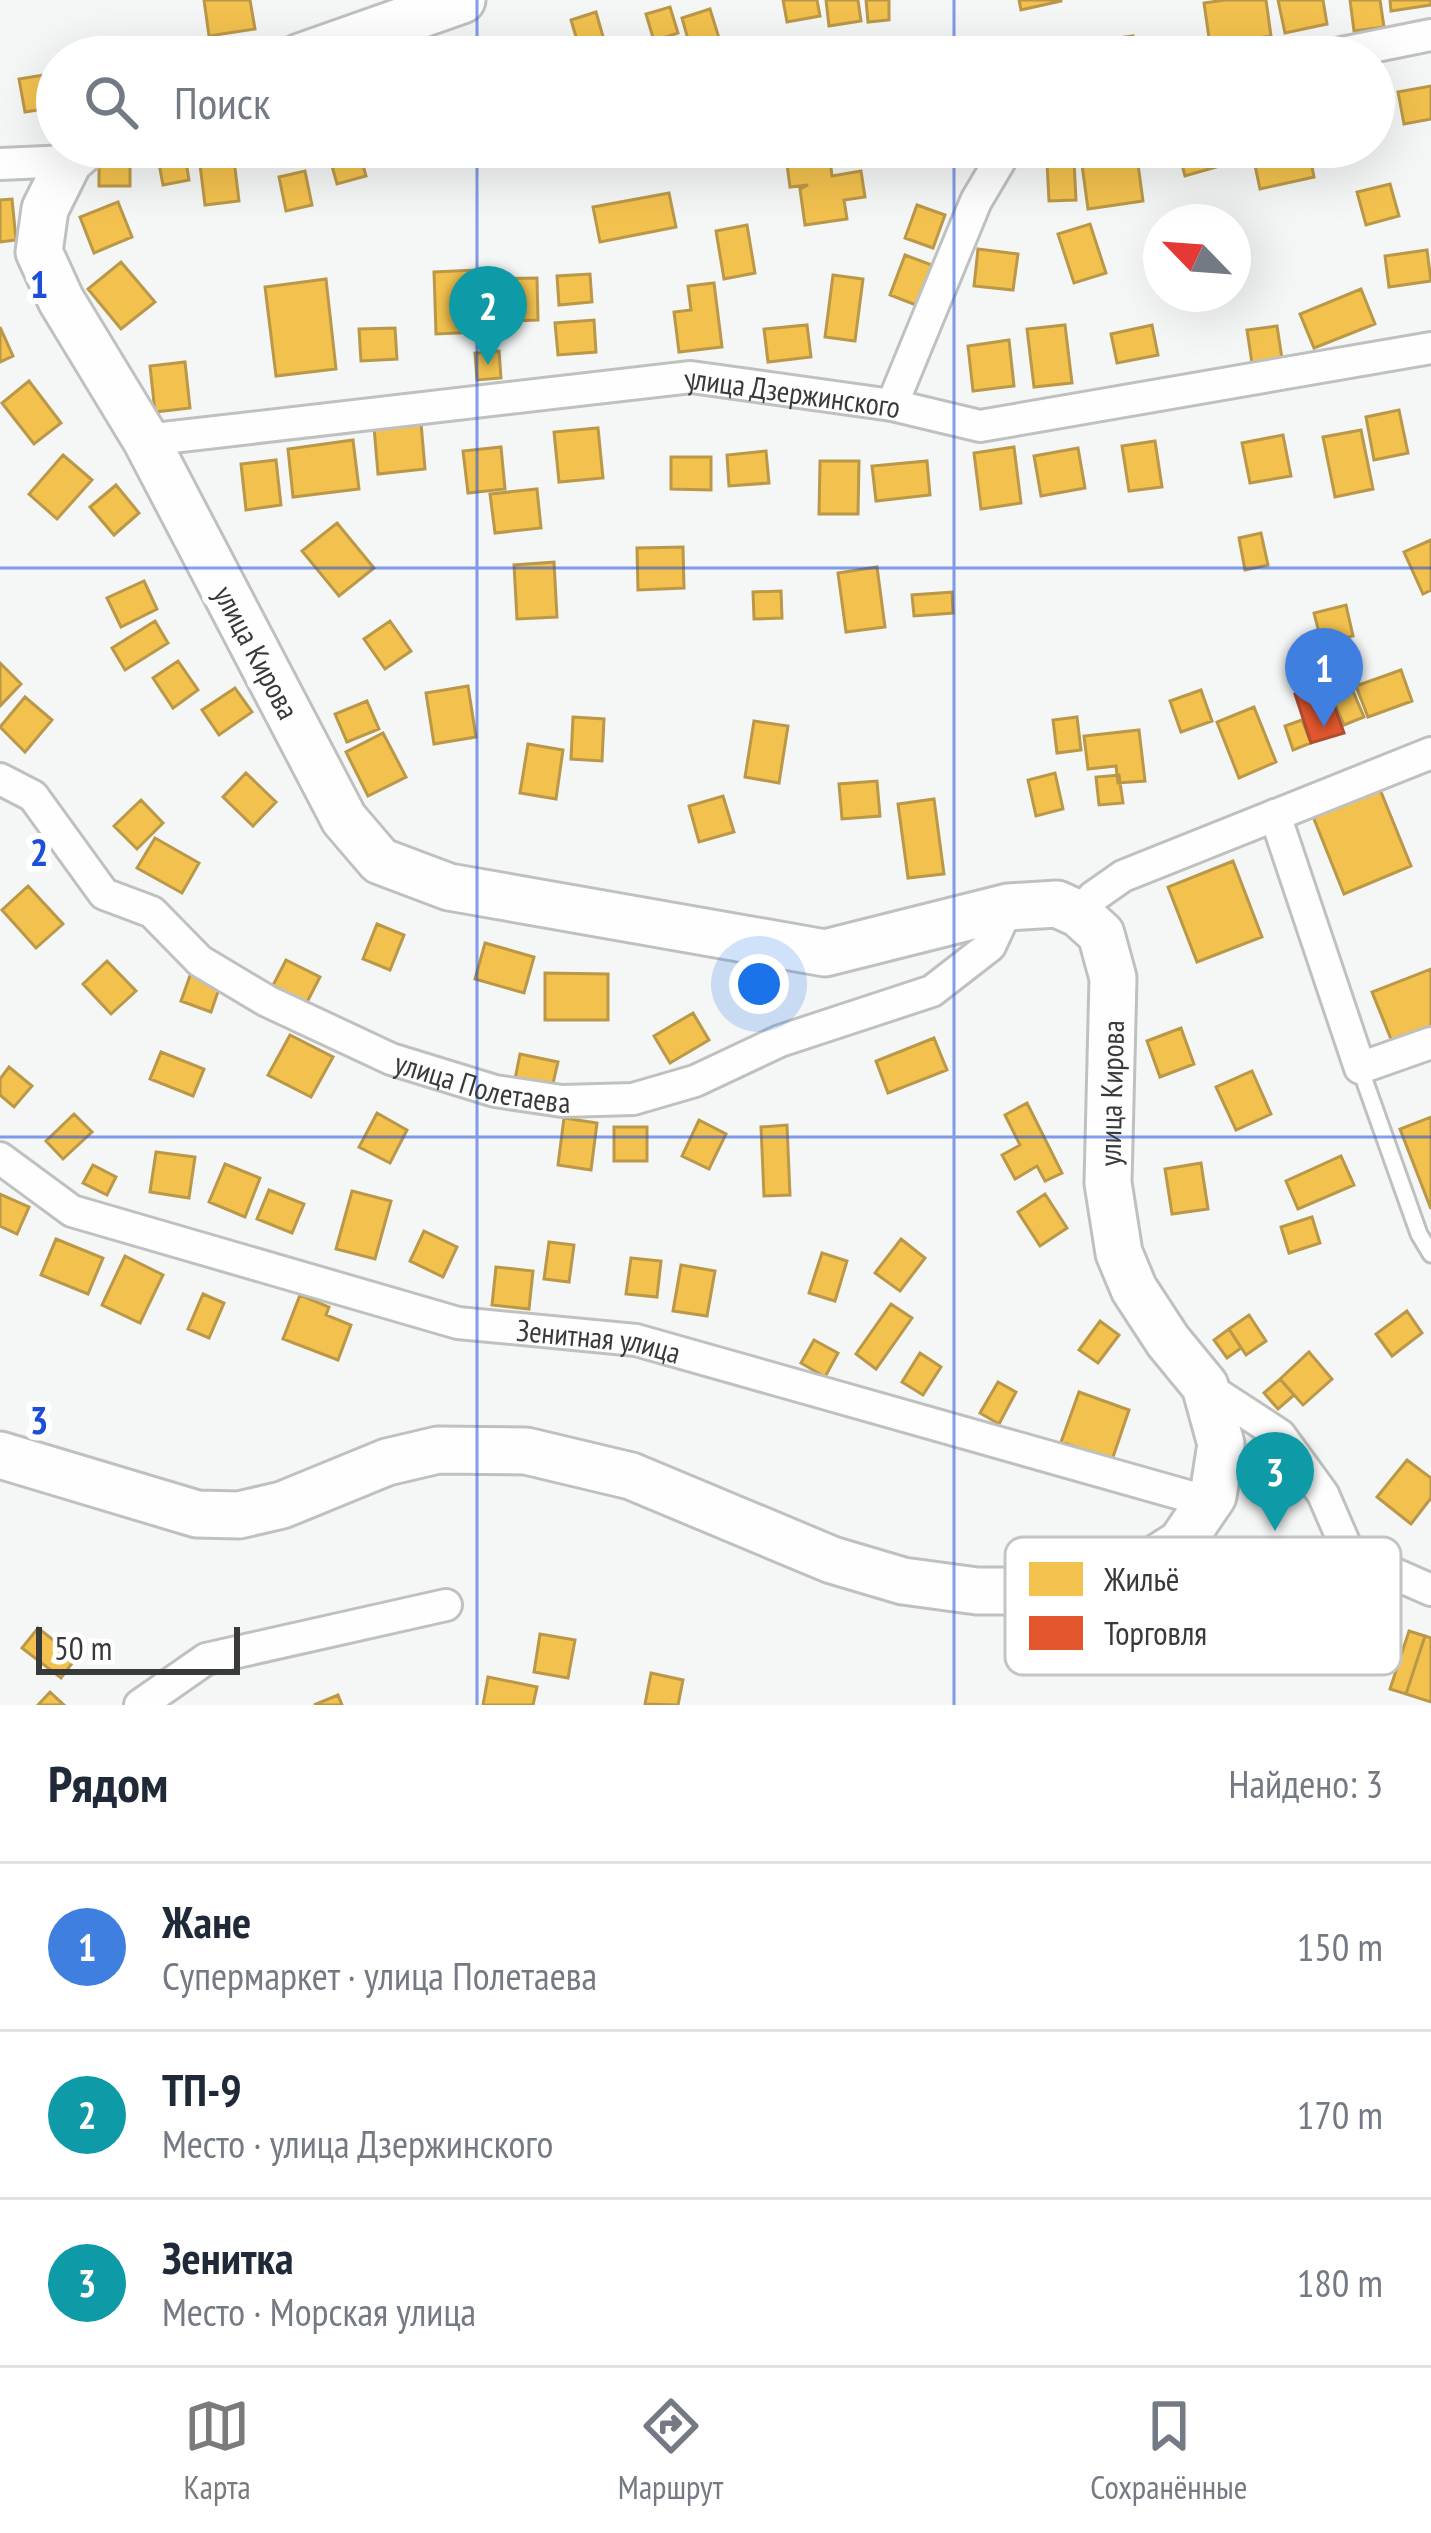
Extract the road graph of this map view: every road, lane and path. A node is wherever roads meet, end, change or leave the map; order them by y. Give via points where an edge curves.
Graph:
1 (462, 0) edge
2 (1431, 35) edge
3 (360, 36) edge
4 (1395, 42) edge
5 (36, 159) edge
6 (0, 164) edge
7 (68, 168) edge
8 (996, 168) edge
9 (1431, 348) edge
10 (892, 405) junction
11 (146, 440) junction
12 (1431, 752) edge
13 (0, 778) edge
14 (1275, 815) junction
15 (1008, 908) junction
16 (1079, 914) junction
17 (1431, 1043) edge
18 (1360, 1068) junction
19 (0, 1158) edge
20 (1429, 1245) edge
21 (1205, 1386) junction
22 (0, 1455) edge
23 (1208, 1502) junction
24 (1186, 1537) edge
25 (1342, 1537) edge
26 (1401, 1576) edge
27 (1431, 1589) edge
28 (1005, 1591) edge
29 (446, 1605) dead end
30 (140, 1705) edge

1 - 3 main road
2 - 4 street
5 - 6 street
7 - 11 main road, улица Кирова via 45,209 39,252
8 - 10 street
9 - 10 street, улица Дзержинского via 980,426
10 - 11 street, улица Дзержинского via 692,377
11 - 15 main road, улица Кирова via 344,819 380,860 449,887 825,953
12 - 14 street
13 - 15 street, улица Полетаева via 33,796 104,894 152,912 200,961 267,1000 391,1059 495,1091 562,1101 633,1099 695,1082 780,1041 932,991 990,946
14 - 16 street via 1123,875
14 - 18 street
15 - 16 main road, улица Кирова via 1057,904
16 - 21 main road, улица Кирова via 1101,934 1113,978 1108,1183 1119,1253 1134,1289
17 - 18 street
18 - 20 lane
19 - 23 street, Зенитная улица via 72,1211 458,1323 636,1340
21 - 23 main road, улица Кирова via 1221,1444
21 - 25 street via 1280,1435 1323,1494
22 - 28 main road, улица Кирова via 197,1514 239,1515 438,1450 526,1450 631,1476 903,1581
23 - 24 main road, улица Кирова
26 - 27 street
29 - 30 street via 206,1659

